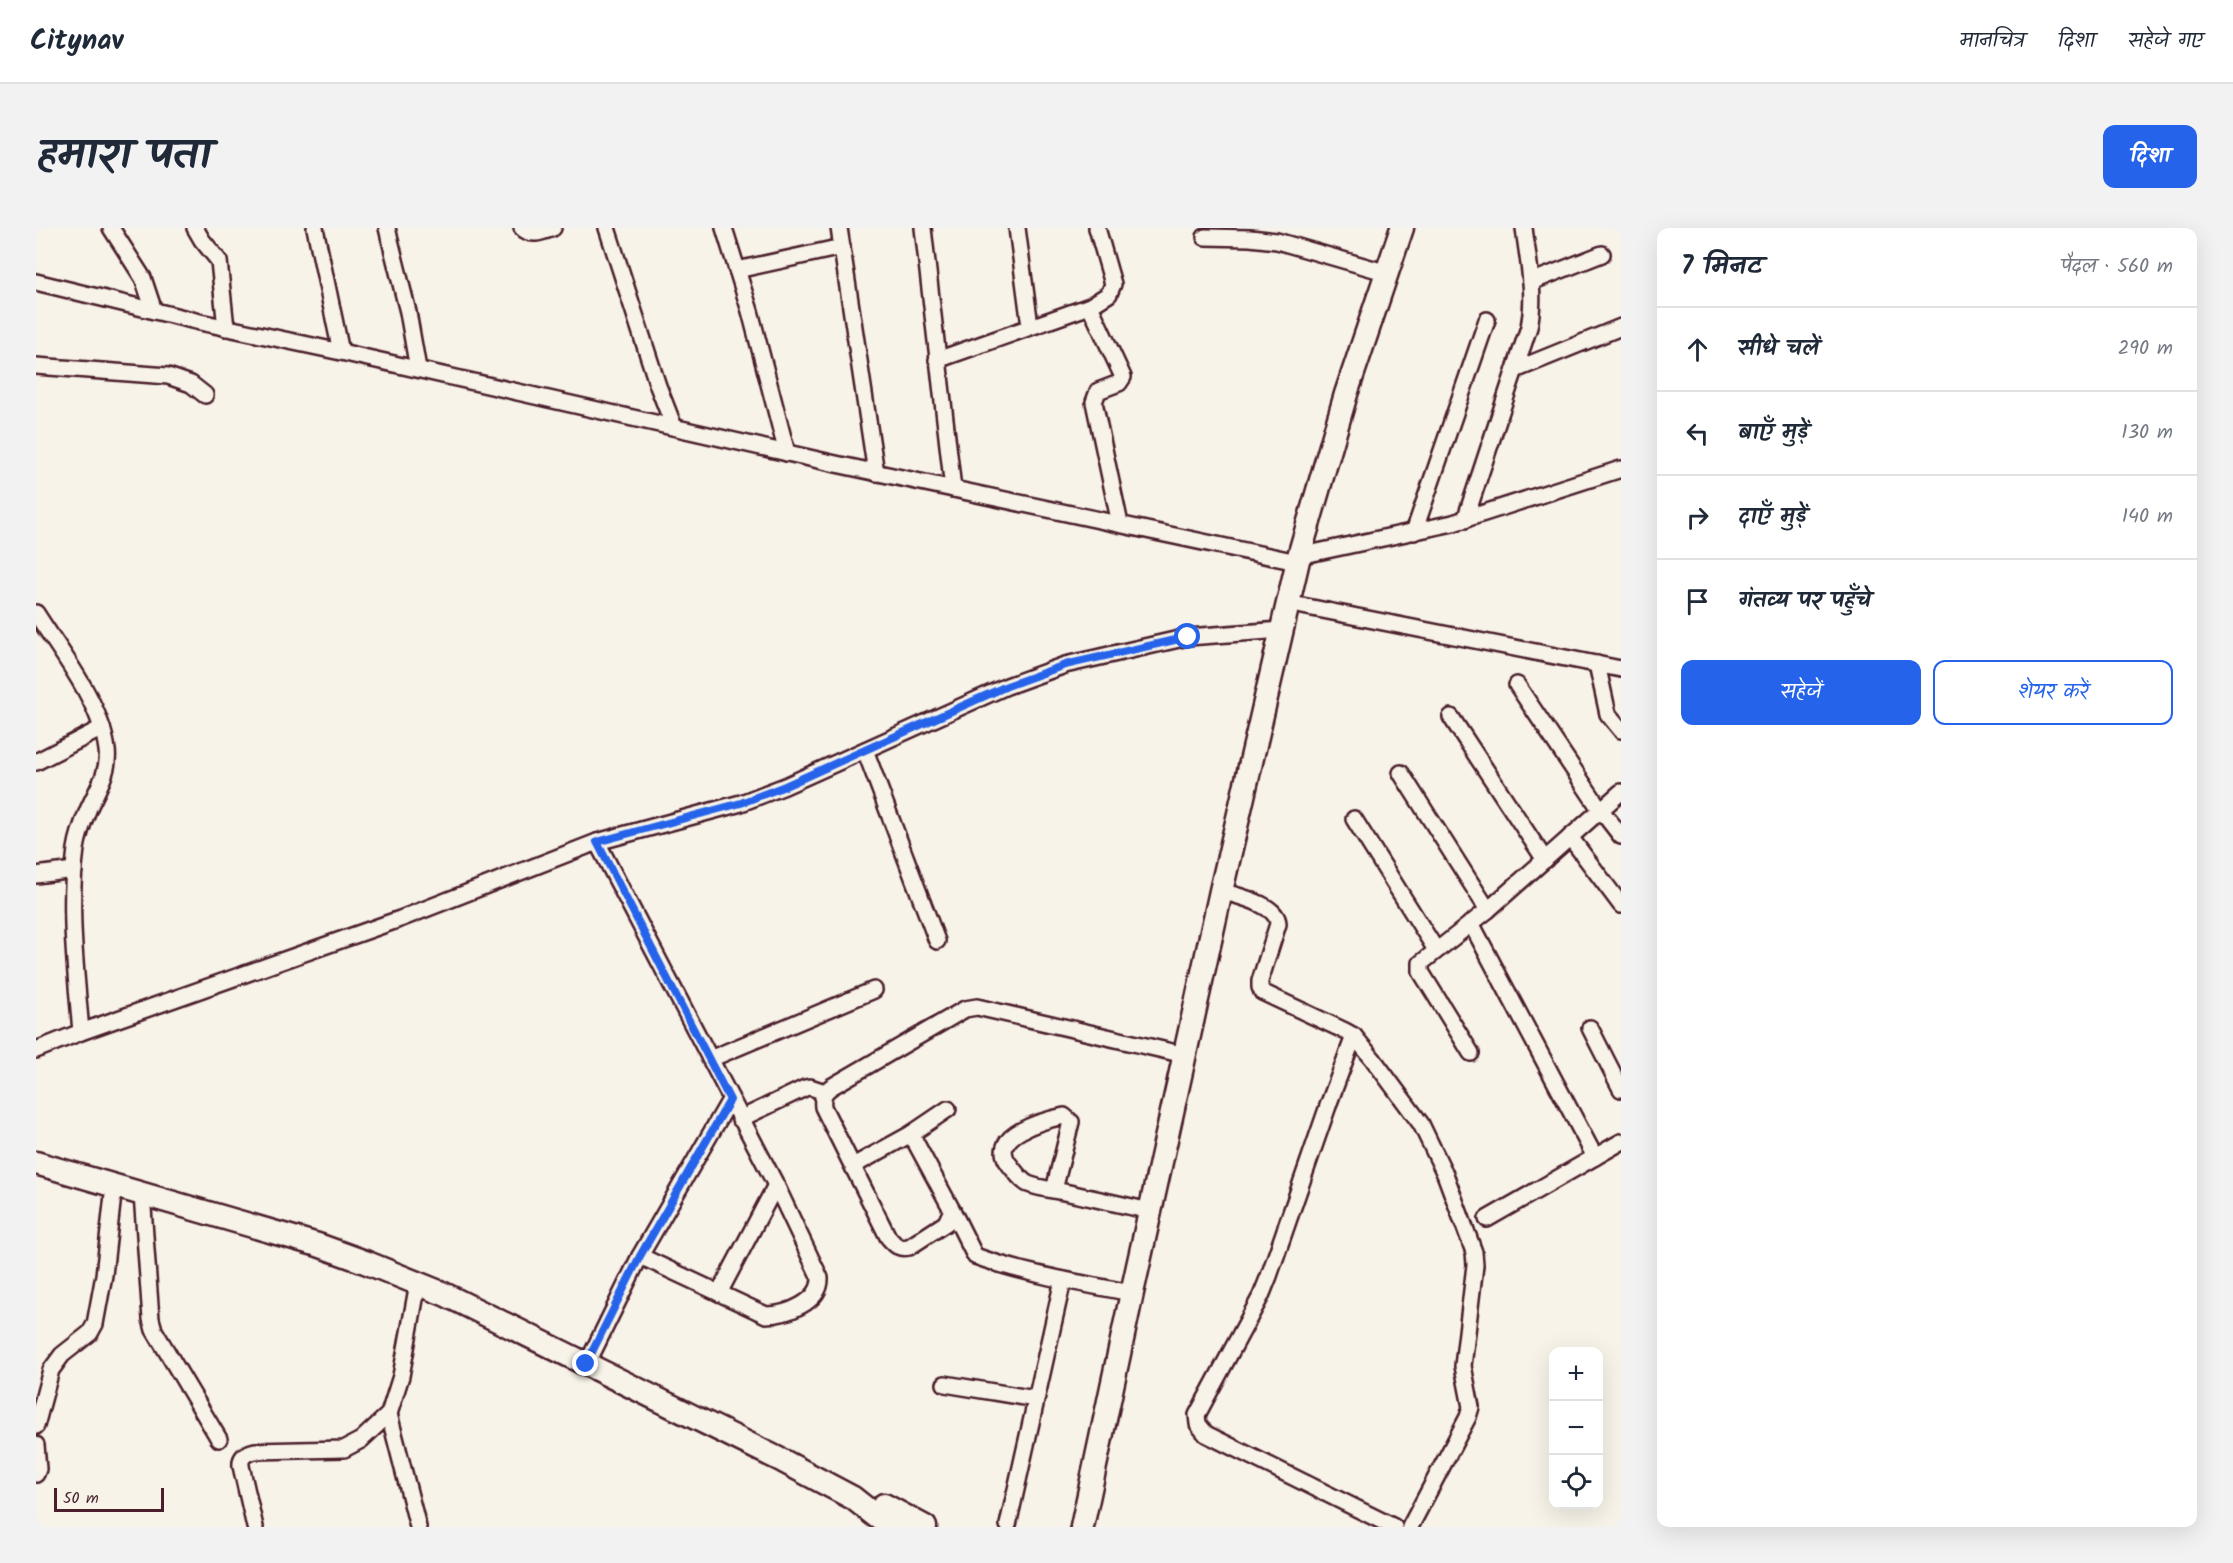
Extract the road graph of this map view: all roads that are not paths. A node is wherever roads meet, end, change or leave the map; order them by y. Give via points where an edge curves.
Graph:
1 (111, 228) edge
2 (195, 228) edge
3 (315, 228) edge
4 (387, 228) edge
5 (522, 228) edge
6 (553, 228) edge
7 (607, 228) edge
8 (724, 228) edge
9 (839, 228) edge
10 (923, 228) edge
11 (1097, 228) edge
12 (1402, 228) edge
13 (1524, 228) edge
14 (1022, 229) edge
15 (1205, 237) dead end
16 (842, 247) junction
17 (1602, 254) dead end
18 (737, 270) junction
19 (1388, 273) junction
20 (36, 282) edge
21 (1531, 282) junction
22 (1090, 306) junction
23 (154, 311) junction
24 (1487, 320) dead end
25 (1030, 326) junction
26 (1621, 327) edge
27 (226, 328) junction
28 (341, 352) junction
29 (937, 360) junction
30 (36, 366) edge
31 (418, 369) junction
32 (1515, 370) junction
33 (205, 395) dead end
34 (674, 427) junction
35 (787, 453) junction
36 (1621, 469) edge
37 (876, 473) junction
38 (952, 489) junction
39 (1465, 520) junction
40 (1120, 524) junction
41 (1414, 532) junction
42 (1298, 559) junction
43 (1287, 603) junction
44 (37, 618) edge
45 (1281, 630) junction
46 (1597, 664) junction
47 (1621, 669) edge
48 (1517, 685) dead end
49 (1451, 717) dead end
50 (102, 728) junction
51 (1621, 730) edge
52 (865, 750) junction
53 (36, 762) edge
54 (1401, 773) dead end
55 (1621, 792) edge
56 (1600, 809) junction
57 (1354, 819) dead end
58 (1621, 836) edge
59 (1570, 837) junction
60 (597, 842) junction
61 (1545, 860) junction
62 (74, 870) junction
63 (36, 875) edge
64 (1221, 891) junction
65 (1621, 905) edge
66 (1488, 910) junction
67 (1471, 923) junction
68 (937, 941) dead end
69 (1436, 950) junction
70 (874, 990) dead end
71 (1590, 1028) dead end
72 (81, 1032) junction
73 (1354, 1036) junction
74 (36, 1050) edge
75 (1472, 1053) dead end
76 (1185, 1055) junction
77 (710, 1059) junction
78 (1621, 1089) edge
79 (825, 1092) junction
80 (730, 1100) junction
81 (948, 1109) dead end
82 (740, 1119) junction
83 (911, 1134) junction
84 (1621, 1142) edge
85 (1595, 1157) junction
86 (36, 1163) edge
87 (853, 1166) junction
88 (776, 1185) junction
89 (114, 1186) junction
90 (1054, 1190) junction
91 (142, 1194) junction
92 (952, 1210) junction
93 (1150, 1211) junction
94 (1487, 1219) dead end
95 (640, 1256) junction
96 (1063, 1280) junction
97 (418, 1283) junction
98 (719, 1293) junction
99 (1132, 1293) junction
100 (586, 1364) junction
101 (945, 1384) dead end
102 (1036, 1399) junction
103 (388, 1414) junction
104 (36, 1426) edge
105 (219, 1439) dead end
106 (36, 1445) edge
107 (36, 1474) edge
108 (853, 1498) junction
109 (1008, 1525) dead end
110 (255, 1527) edge
111 (418, 1527) edge
112 (897, 1527) edge
113 (926, 1527) edge
114 (1082, 1527) edge
115 (1394, 1527) edge
116 (1410, 1527) edge

1 - 23 street via 143,278
2 - 27 street via 219,261
3 - 28 street
4 - 31 street
5 - 6 street via 533,234
7 - 34 street
8 - 18 street
9 - 16 street
10 - 29 street
11 - 22 street via 1113,284 1109,294
12 - 19 highway
13 - 21 street
14 - 25 street
15 - 19 street via 1277,241
16 - 18 street
16 - 37 street
17 - 21 street
18 - 35 street
19 - 42 highway via 1336,428
20 - 23 street
21 - 32 street via 1532,312
22 - 25 street
22 - 40 street via 1123,377 1119,383 1098,391 1094,402
23 - 27 street
24 - 41 street
25 - 29 street
26 - 32 street
27 - 28 street
28 - 31 street
29 - 38 street
30 - 33 street via 168,376 191,384
31 - 34 street
32 - 39 street
34 - 35 street
35 - 37 street
36 - 39 street
37 - 38 street
38 - 40 street
39 - 41 street
40 - 42 street
41 - 42 street
42 - 43 highway
43 - 45 highway
43 - 46 street
44 - 50 street via 61,650
45 - 52 street via 1188,637 1065,665 1007,686
45 - 64 highway
46 - 47 street
46 - 51 street via 1608,714
48 - 56 street
49 - 61 street
50 - 53 street
50 - 62 street via 108,764 81,829
52 - 60 street via 741,803
52 - 68 street
54 - 66 street
55 - 56 street
56 - 58 street
56 - 59 street
57 - 69 street
59 - 61 street
59 - 65 street
60 - 72 street via 399,919
60 - 77 street
61 - 66 street
62 - 63 street
62 - 72 street via 72,900
64 - 73 street via 1266,907 1278,917 1260,981 1262,992
64 - 76 highway
66 - 67 street
67 - 69 street
67 - 85 street
69 - 75 street via 1421,963 1421,972
70 - 77 street
71 - 78 street
72 - 74 street
73 - 115 street via 1261,1296 1197,1415 1206,1434
73 - 116 street via 1421,1124 1445,1174 1474,1252 1463,1366 1471,1407
76 - 79 street via 978,1007 965,1009
76 - 93 highway
77 - 80 street
79 - 82 street via 805,1088
79 - 87 street via 823,1107
80 - 82 street
80 - 95 street
81 - 83 street
82 - 88 street
83 - 87 street
83 - 92 street
84 - 85 street
85 - 94 street
86 - 89 highway
87 - 92 street via 888,1238 897,1247 909,1247 946,1223
88 - 98 street
88 - 98 street via 820,1278 817,1291 808,1301 775,1315 766,1315
89 - 91 highway
89 - 104 street via 95,1324 51,1371
90 - 90 street via 1020,1178 1004,1152 1016,1133 1064,1116 1071,1122
90 - 93 street
91 - 97 highway via 308,1242
91 - 105 street via 154,1330
92 - 96 street via 975,1256
93 - 99 highway
95 - 98 street
95 - 100 street
96 - 99 street
96 - 102 street
97 - 100 highway
97 - 103 street via 401,1376
99 - 114 highway
100 - 108 highway
101 - 102 street
102 - 109 street
103 - 110 street via 361,1440 344,1449 255,1451 243,1457 241,1466
103 - 111 street
106 - 107 street
108 - 112 highway
108 - 113 highway via 884,1505

